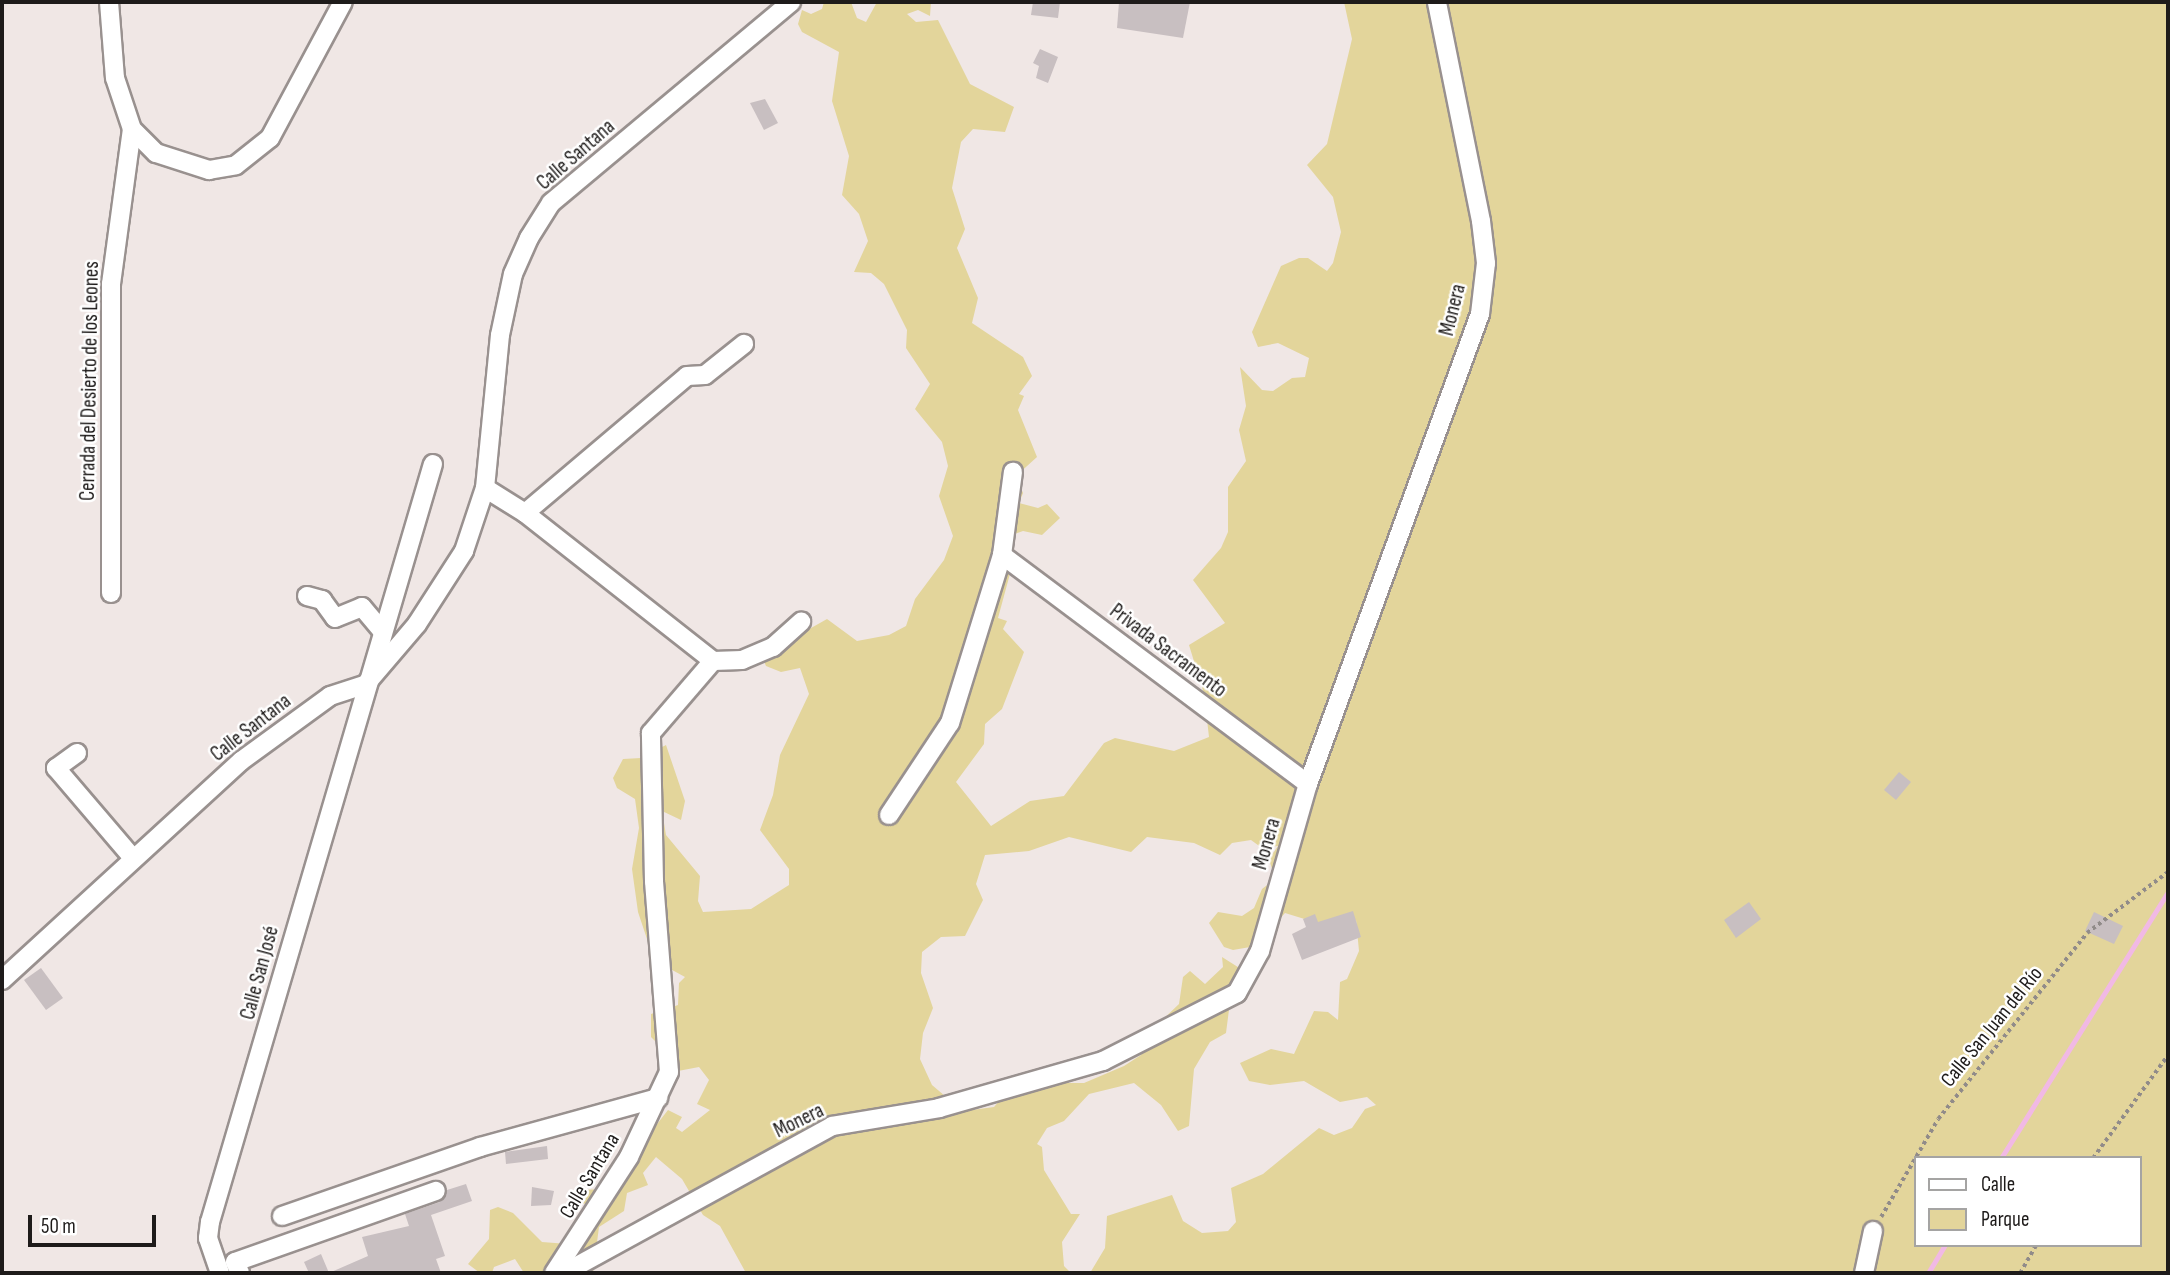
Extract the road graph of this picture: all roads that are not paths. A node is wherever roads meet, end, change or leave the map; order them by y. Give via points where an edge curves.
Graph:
1 (109, 2) edge
2 (344, 2) edge
3 (791, 2) edge
4 (1437, 2) edge
5 (132, 129) junction
6 (744, 344) dead end
7 (433, 464) dead end
8 (1013, 472) dead end
9 (485, 488) junction
10 (525, 513) junction
11 (1002, 555) junction
12 (111, 593) dead end
13 (307, 596) dead end
14 (800, 622) dead end
15 (382, 631) junction
16 (713, 661) junction
17 (366, 684) junction
18 (77, 752) dead end
19 (1308, 783) junction
20 (890, 815) dead end
21 (133, 858) junction
22 (2, 980) edge
23 (658, 1098) junction
24 (436, 1191) dead end
25 (282, 1216) dead end
26 (1873, 1231) road end
27 (220, 1273) edge
28 (240, 1273) edge
29 (554, 1273) edge
30 (565, 1273) edge
31 (1864, 1273) edge

1 - 5 street via 115,78
2 - 5 street via 279,125 253,155 218,170 199,169 156,153
3 - 9 street, Calle Santana via 551,203 513,274 500,335
4 - 19 street, Monera via 1481,221 1486,263 1480,314
5 - 12 street, Cerrada del Desierto de los Leones via 111,284
6 - 10 street via 705,375 687,376
7 - 15 street, Calle San José
8 - 11 street
9 - 10 street
9 - 17 street, Calle Santana via 464,551 417,624
10 - 16 street
11 - 19 street, Privada Sacramento
11 - 20 street via 950,723
13 - 15 street via 322,600 335,618 362,607
14 - 16 street via 773,647 742,660
15 - 17 street, Calle San José
16 - 23 street, Calle Santana via 651,733 654,881 669,1072
17 - 21 street, Calle Santana via 330,696 241,761
17 - 27 street, Calle San José via 365,705 326,815 273,1016 210,1222 208,1238
18 - 21 street via 56,768
19 - 30 street, Monera via 1260,951 1237,993 1102,1061 939,1108 832,1126
21 - 22 street, Calle Santana
23 - 25 street via 480,1147
23 - 29 street, Calle Santana via 629,1157
24 - 28 street via 235,1262
26 - 31 street

